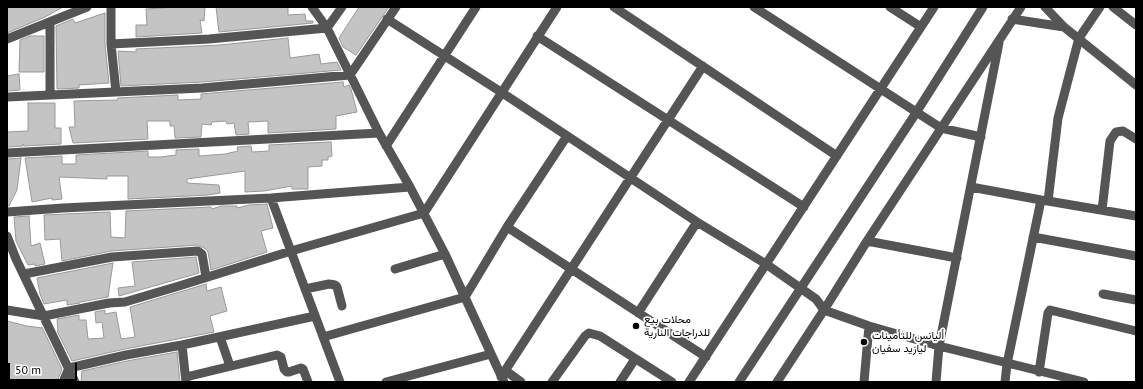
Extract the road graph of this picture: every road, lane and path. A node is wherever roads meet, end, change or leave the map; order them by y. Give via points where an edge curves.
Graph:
1 (87, 7) edge
2 (111, 7) edge
3 (312, 7) edge
4 (342, 7) edge
5 (396, 7) edge
6 (476, 7) edge
7 (557, 7) edge
8 (614, 7) edge
9 (754, 7) edge
10 (890, 7) edge
11 (934, 7) edge
12 (983, 7) edge
13 (1021, 7) edge
14 (1044, 7) edge
15 (1100, 7) edge
16 (1113, 7) edge
17 (387, 19) junction
18 (1012, 19) junction
19 (50, 22) junction
20 (1136, 25) edge
21 (921, 27) junction
22 (1064, 27) junction
23 (327, 28) junction
24 (538, 36) junction
25 (1000, 38) junction
26 (1079, 38) junction
27 (7, 39) edge
28 (111, 44) junction
29 (444, 56) junction
30 (703, 66) junction
31 (350, 75) junction
32 (1136, 85) edge
33 (880, 88) junction
34 (116, 92) junction
35 (501, 92) junction
36 (50, 95) junction
37 (7, 97) edge
38 (916, 112) junction
39 (668, 120) junction
40 (941, 128) junction
41 (379, 133) junction
42 (567, 136) junction
43 (981, 137) junction
44 (1136, 139) edge
45 (386, 146) junction
46 (7, 153) edge
47 (836, 156) junction
48 (631, 178) junction
49 (410, 186) junction
50 (971, 187) junction
51 (271, 198) junction
52 (1044, 200) junction
53 (804, 207) junction
54 (1102, 210) junction
55 (7, 212) edge
56 (424, 213) junction
57 (1136, 216) edge
58 (697, 222) junction
59 (507, 227) junction
60 (7, 236) edge
61 (1033, 237) junction
62 (867, 241) junction
63 (291, 251) junction
64 (445, 254) junction
65 (1136, 256) edge
66 (957, 258) junction
67 (12, 259) edge
68 (766, 264) junction
69 (395, 269) dead end
70 (572, 269) junction
71 (24, 274) junction
72 (206, 277) junction
73 (800, 288) junction
74 (305, 289) junction
75 (1103, 294) dead end
76 (465, 297) junction
77 (1136, 300) edge
78 (342, 306) dead end
79 (7, 310) edge
80 (824, 310) junction
81 (638, 313) junction
82 (44, 316) junction
83 (315, 316) junction
84 (869, 326) junction
85 (1136, 331) edge
86 (220, 337) junction
87 (324, 337) junction
88 (182, 346) junction
89 (939, 346) junction
90 (491, 354) junction
91 (706, 357) junction
92 (635, 358) junction
93 (1007, 364) junction
94 (230, 366) junction
95 (69, 368) junction
96 (1039, 372) junction
97 (504, 377) edge
98 (186, 379) edge
99 (64, 382) edge
100 (75, 382) edge
101 (308, 382) edge
102 (340, 382) edge
103 (386, 382) edge
104 (521, 382) edge
105 (552, 382) edge
106 (620, 382) edge
107 (672, 382) edge
108 (689, 382) edge
109 (739, 382) edge
110 (777, 382) edge
111 (864, 382) edge
112 (936, 382) edge
113 (1005, 382) edge
114 (1084, 382) edge

1 - 19 street
2 - 28 street
3 - 23 street
4 - 23 street
5 - 17 street
6 - 29 street
7 - 24 street
8 - 30 street
9 - 33 street
10 - 21 street
11 - 21 street
12 - 38 street
13 - 18 street
14 - 22 street
15 - 26 street
16 - 20 street
17 - 29 street
17 - 31 street
18 - 22 street
18 - 25 street
19 - 27 street
19 - 36 street
21 - 33 street
22 - 26 street
23 - 28 street via 209,39
23 - 31 street
24 - 35 street
24 - 39 street
25 - 40 street
25 - 43 street
26 - 32 street
26 - 52 street via 1058,118
28 - 34 street
29 - 35 street
29 - 45 street
30 - 39 street
30 - 47 street
31 - 34 street via 202,88
31 - 41 street
33 - 38 street
33 - 47 street
34 - 36 street
35 - 42 street
35 - 56 street
36 - 37 street
38 - 40 street
38 - 73 street
39 - 48 street
39 - 53 street
40 - 43 street
40 - 62 street
41 - 45 street
41 - 46 street
42 - 48 street
42 - 59 street
43 - 50 street
44 - 54 street via 1123,131 1116,132 1110,141
45 - 49 street
47 - 53 street
48 - 58 street
48 - 70 street
49 - 51 street
49 - 56 street
50 - 52 street
50 - 66 street
51 - 55 street
51 - 63 street
52 - 54 street
52 - 61 street
53 - 68 street
54 - 57 street
56 - 63 street
56 - 64 street
58 - 68 street
58 - 81 street
59 - 70 street
59 - 76 street
60 - 67 street
61 - 65 street
61 - 93 street
62 - 66 street
62 - 80 street
63 - 72 street
63 - 74 street
64 - 69 street
64 - 76 street
66 - 89 street
67 - 71 street
68 - 73 street
68 - 91 street
70 - 81 street
70 - 97 street
71 - 72 street via 112,257 198,251 202,254
71 - 82 street
72 - 82 street via 125,302
73 - 80 street via 816,299
73 - 109 street
74 - 78 street via 335,285
74 - 83 street
75 - 77 street
76 - 87 street
76 - 90 street
79 - 82 street
80 - 84 street
80 - 110 street
81 - 91 street
82 - 95 street
83 - 86 street
83 - 87 street
84 - 89 street
84 - 111 street
85 - 96 street via 1050,310
86 - 88 street
86 - 94 street
87 - 102 street
88 - 95 street
88 - 98 street
89 - 93 street
89 - 112 street
90 - 97 street
90 - 103 street
91 - 108 street
92 - 105 street via 600,336 589,333
92 - 106 street
92 - 107 street
93 - 96 street
93 - 113 street
94 - 98 street
94 - 101 street via 280,356 287,372 303,369
95 - 99 street
95 - 100 street
96 - 114 street
97 - 104 street

